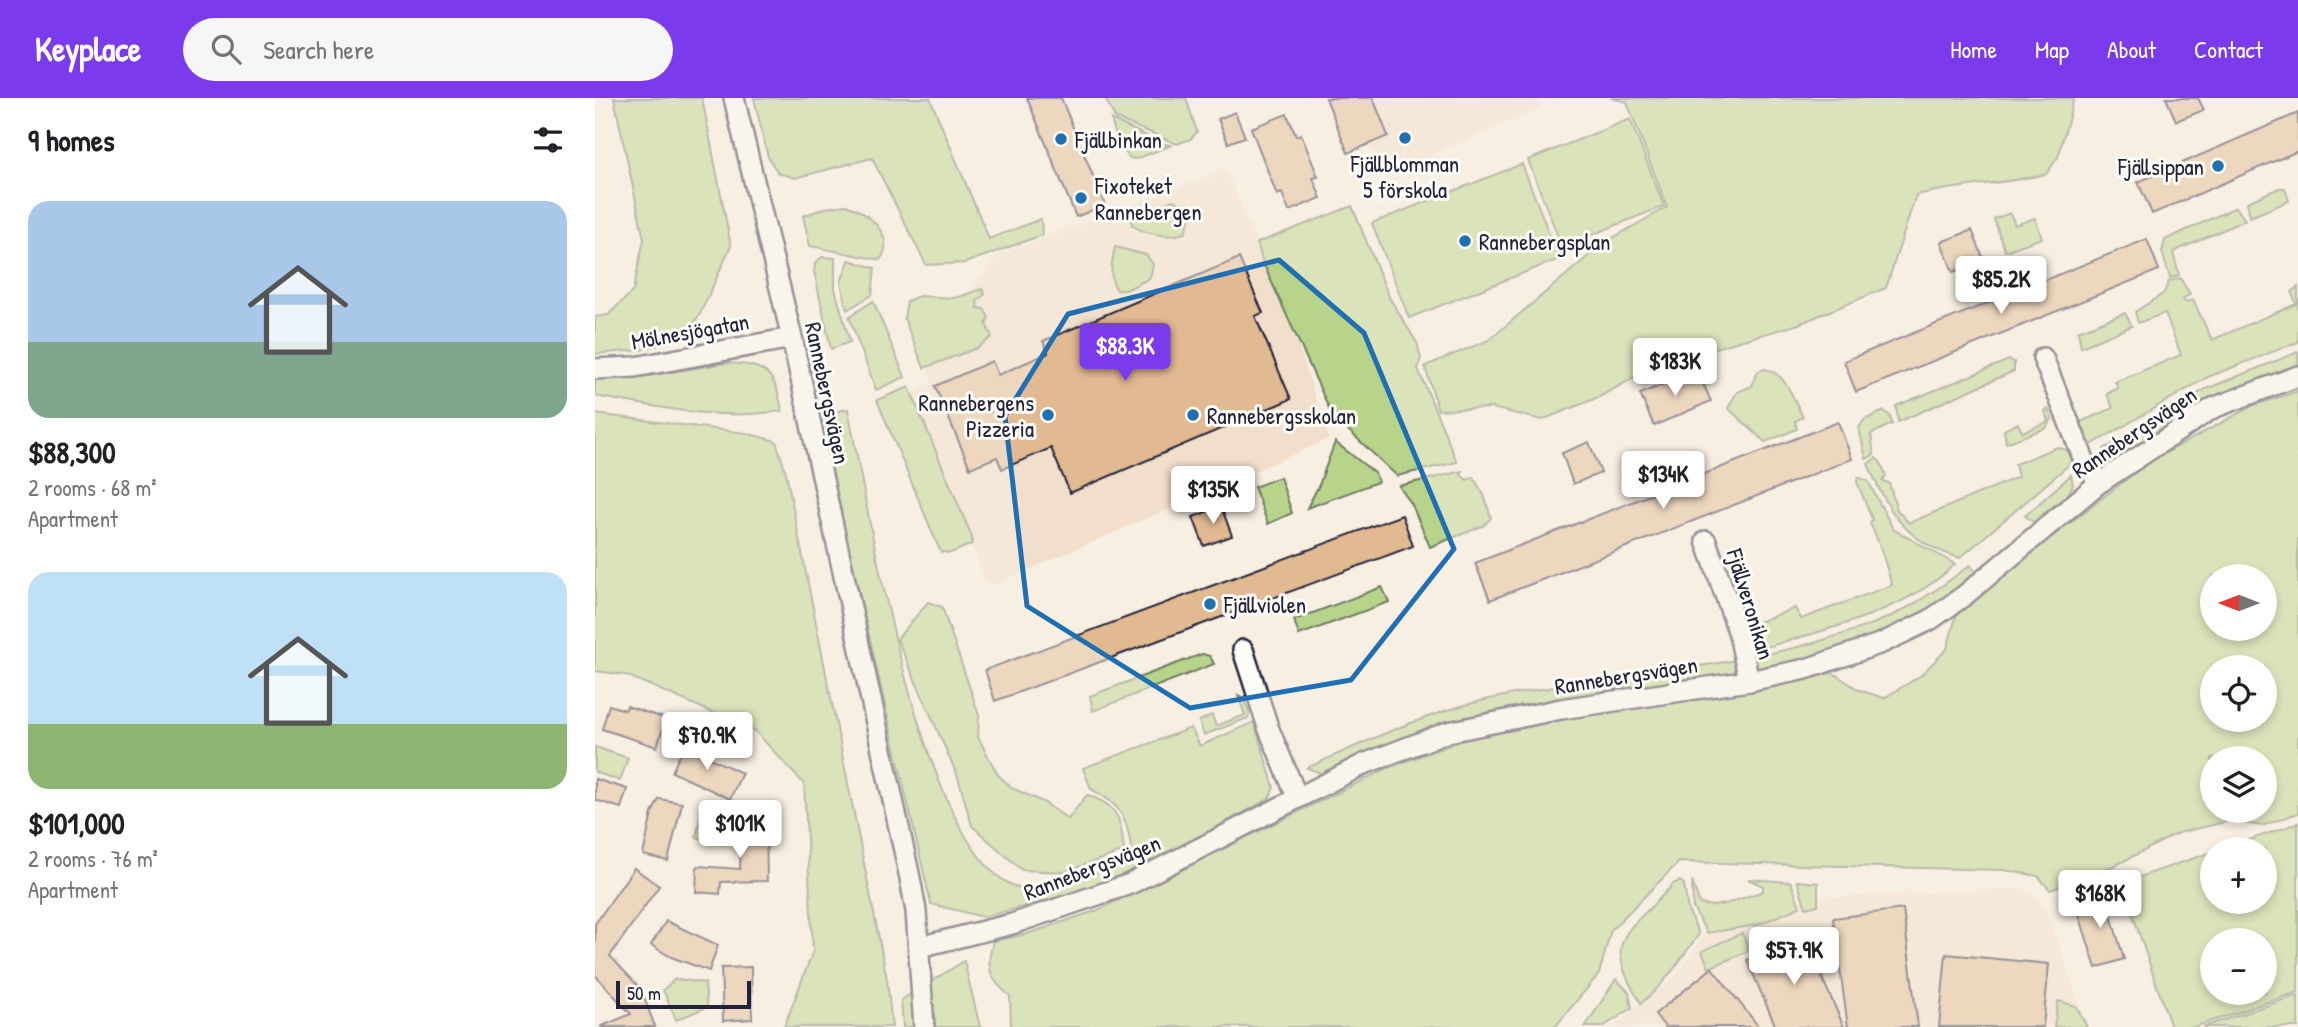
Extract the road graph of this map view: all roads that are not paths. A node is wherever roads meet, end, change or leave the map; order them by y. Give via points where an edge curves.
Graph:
1 (734, 98) edge
2 (792, 338) junction
3 (2043, 358) dead end
4 (595, 369) edge
5 (2298, 376) edge
6 (2099, 483) junction
7 (1706, 541) dead end
8 (1243, 650) dead end
9 (1749, 681) junction
10 (1297, 797) junction
11 (919, 947) junction
12 (924, 1027) edge

1 - 2 street, Rannebergsvägen
2 - 4 street, Mölnesjögatan
2 - 11 street, Rannebergsvägen via 910,878
3 - 6 street via 2084,460
5 - 6 street, Rannebergsvägen via 2213,408
6 - 9 street, Rannebergsvägen via 1930,620 1846,657
7 - 9 street, Fjällveronikan via 1734,618
8 - 10 street
9 - 10 street, Rannebergsvägen via 1561,709 1448,733 1364,764
10 - 11 street, Rannebergsvägen via 1118,888 1012,924
11 - 12 street, Rannebergsvägen

